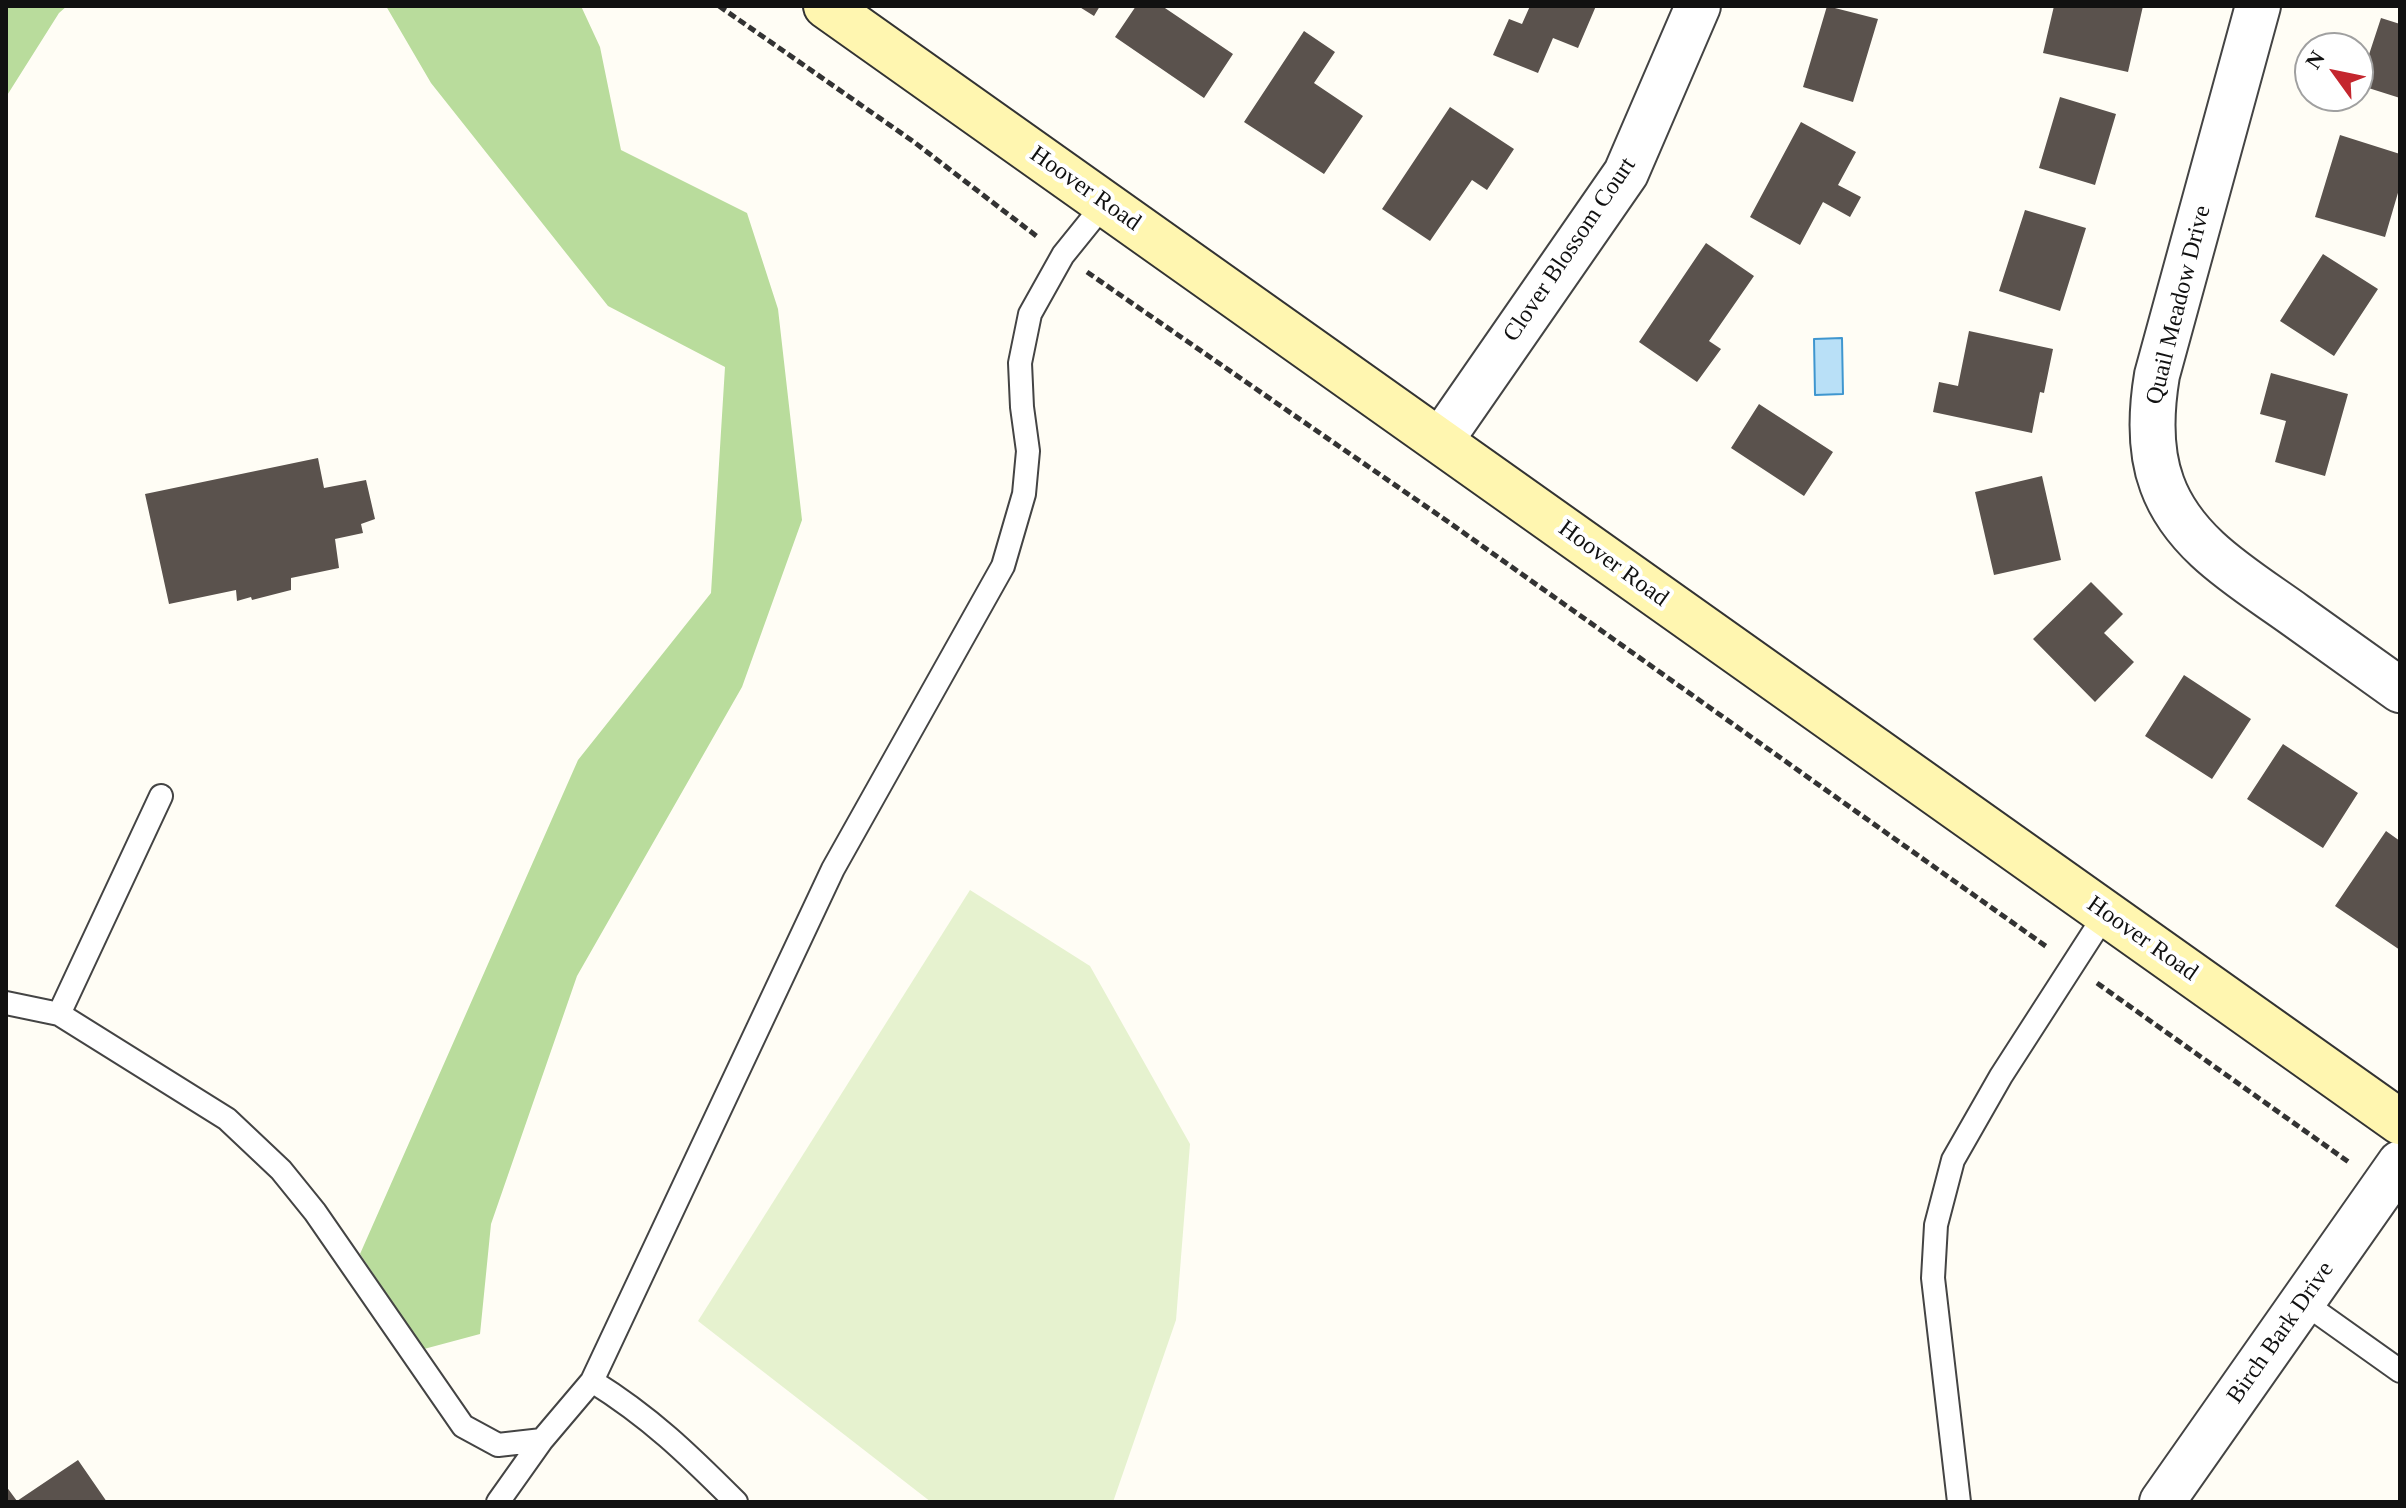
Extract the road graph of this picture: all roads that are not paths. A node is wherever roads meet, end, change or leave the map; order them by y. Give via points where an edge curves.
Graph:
1 (826, 6) edge
2 (1698, 6) edge
3 (2258, 6) edge
4 (1105, 203) junction
5 (1441, 440) junction
6 (2400, 690) edge
7 (161, 796) dead end
8 (2106, 913) junction
9 (6, 1003) edge
10 (59, 1014) junction
11 (2400, 1122) edge
12 (2392, 1175) edge
13 (2303, 1302) junction
14 (2400, 1371) edge
15 (592, 1381) junction
16 (542, 1440) junction
17 (498, 1502) edge
18 (736, 1502) edge
19 (1959, 1502) edge
20 (2162, 1502) edge

1 - 4 main road, Hoover Road
2 - 5 street, Clover Blossom Court via 1626,173
3 - 6 street, Quail Meadow Drive via 2157,375 2153,446 2162,484 2197,541
4 - 5 main road, Hoover Road
4 - 15 lane via 1063,255 1030,314 1020,363 1028,451 1024,494 1003,566 833,869
5 - 8 main road, Hoover Road
7 - 10 lane
8 - 11 main road, Hoover Road
8 - 19 lane via 1953,1160 1936,1225 1933,1278
9 - 10 lane
10 - 16 lane via 227,1119 281,1170 463,1426 498,1445
12 - 13 street, Birch Bark Drive
13 - 14 lane
13 - 20 street, Birch Bark Drive
15 - 16 lane
15 - 18 lane via 667,1434
16 - 17 lane

